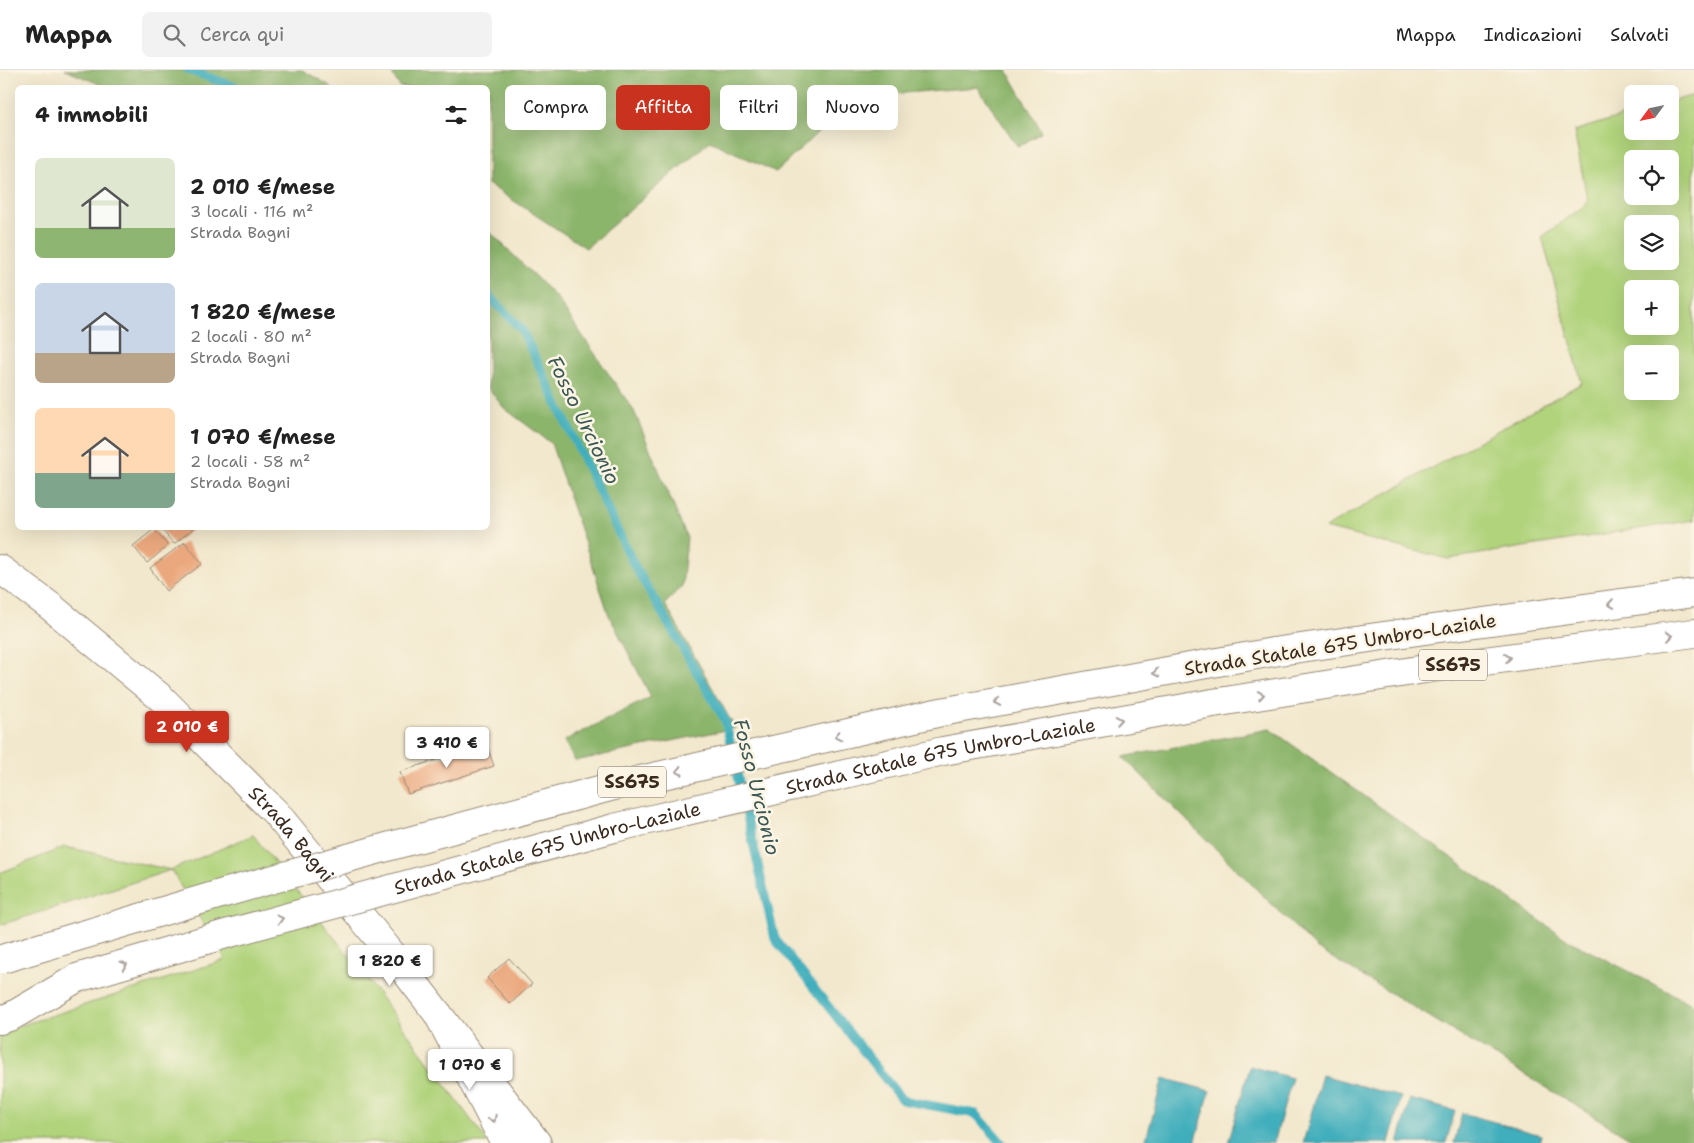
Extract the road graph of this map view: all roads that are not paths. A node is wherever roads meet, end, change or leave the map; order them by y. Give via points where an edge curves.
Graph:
1 (0, 569) edge
2 (1694, 593) edge
3 (1694, 633) edge
4 (1, 959) edge
5 (77, 978) junction
6 (0, 1002) edge
7 (438, 1014) junction
8 (0, 1020) edge
9 (505, 1143) edge
10 (537, 1143) edge

1 - 7 main road, Strada Bagni via 161,698 268,806
2 -> 4 main road, Strada Statale 675 Umbro-Laziale / SS675, bridge via 1273,652 941,712 614,786 360,855
5 -> 3 main road, Strada Statale 675 Umbro-Laziale / SS675, bridge via 614,828 943,751 1425,669
5 - 6 main road, Strada Statale 675 Umbro-Laziale / SS675
5 - 8 main road
7 -> 9 main road
7 - 10 main road, Strada Bagni

